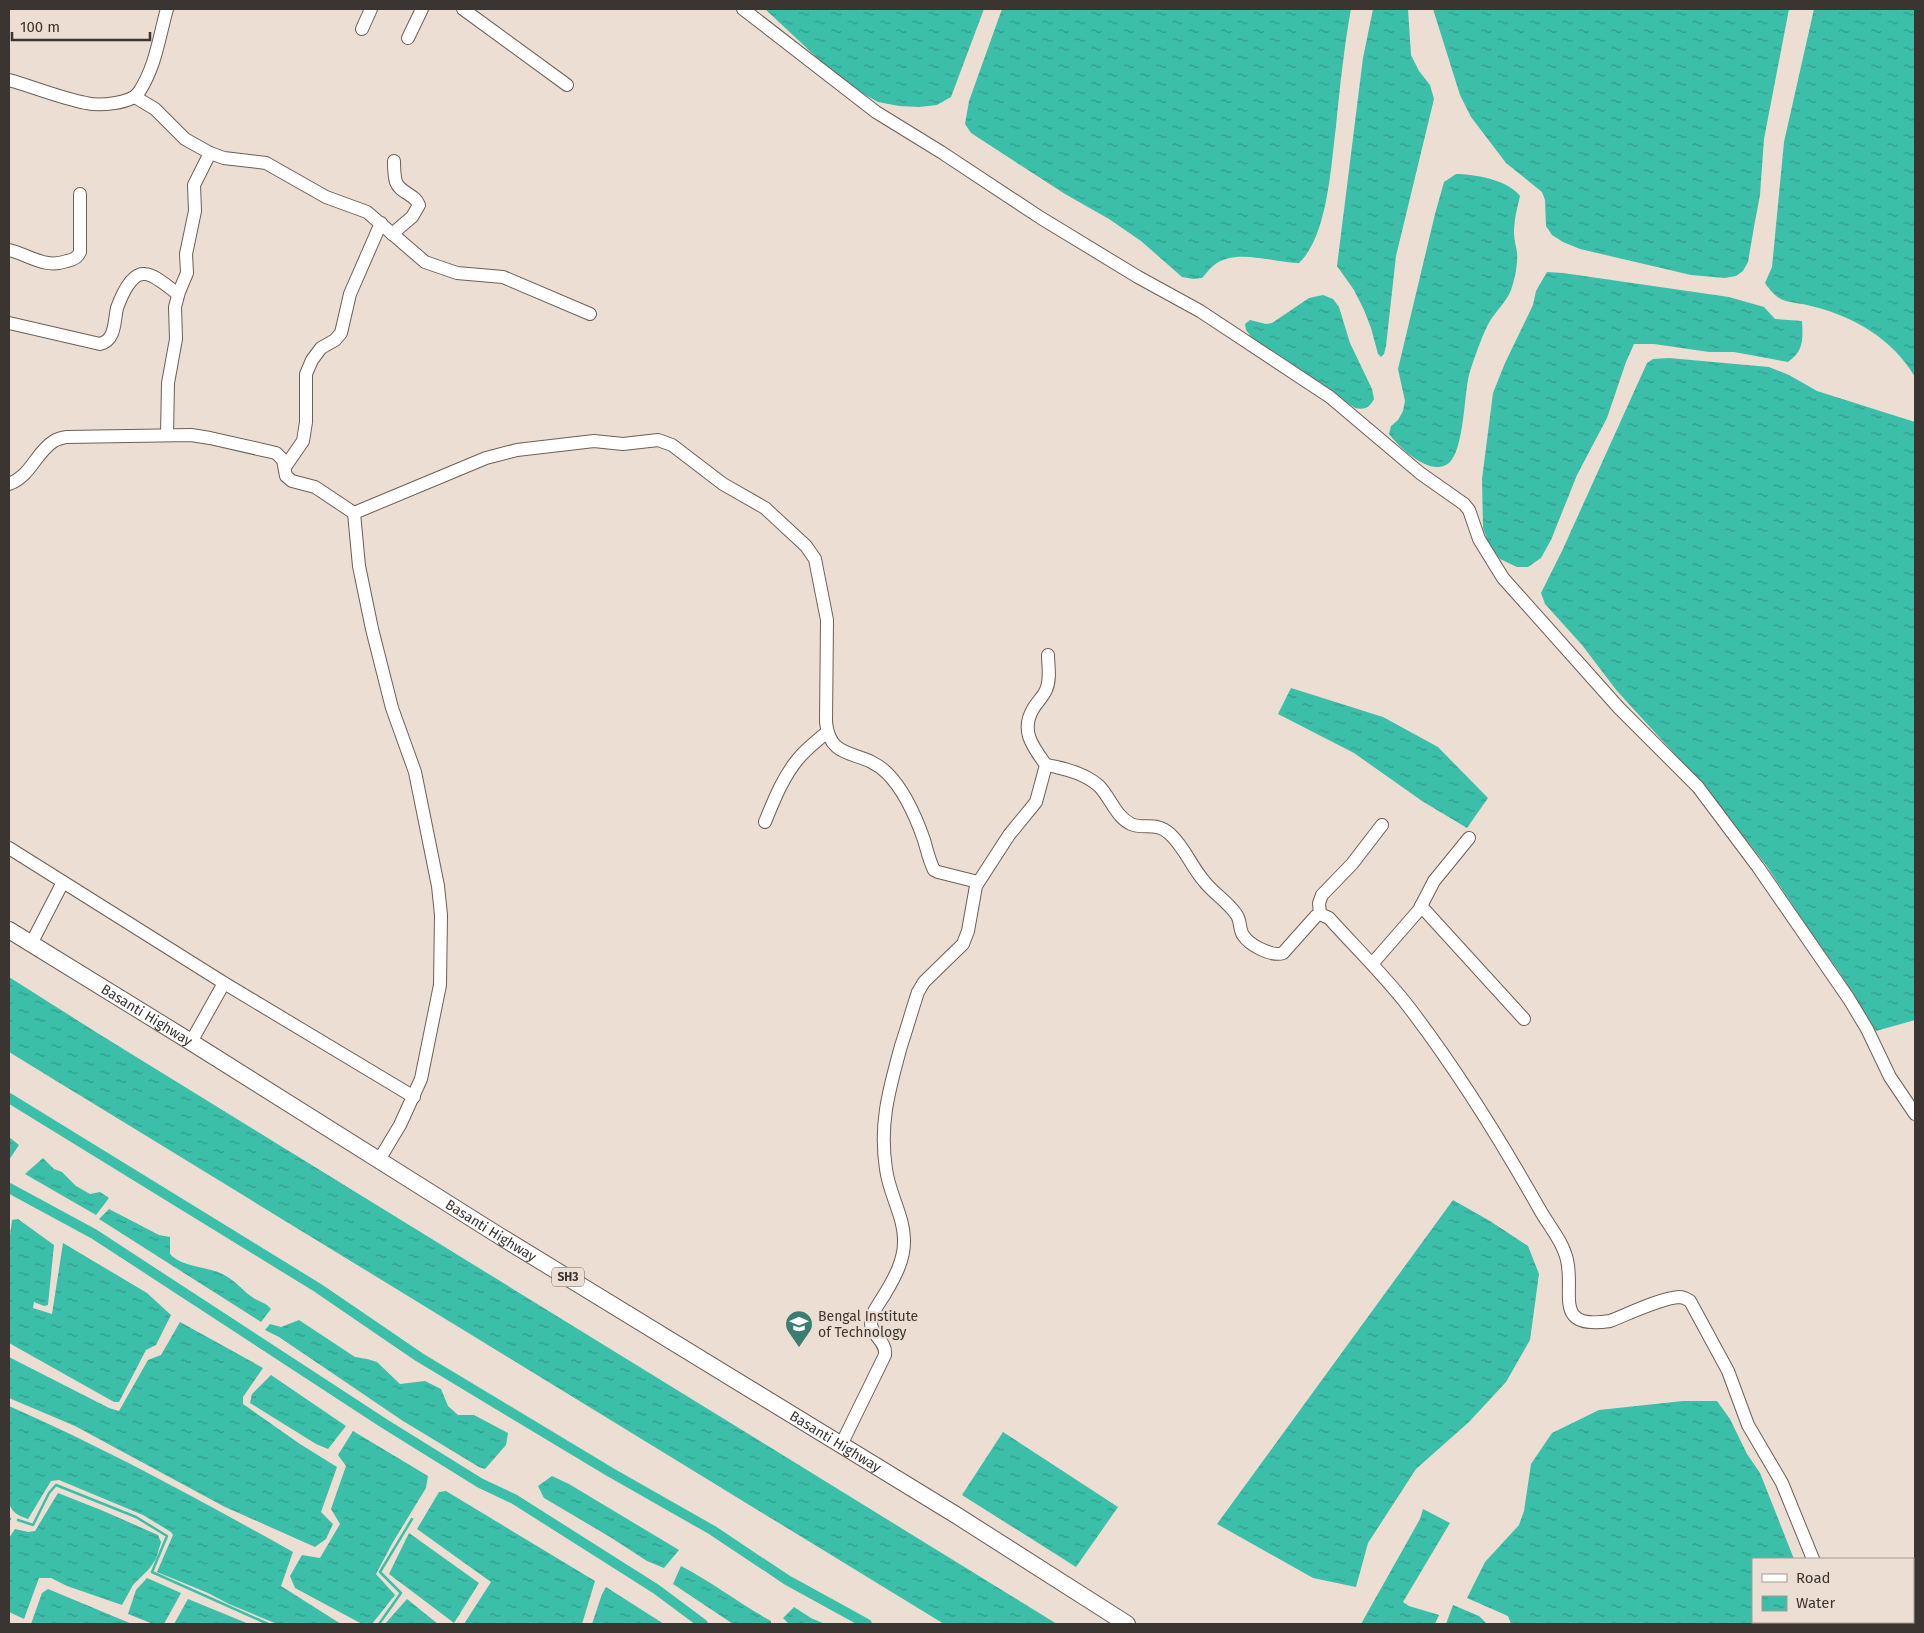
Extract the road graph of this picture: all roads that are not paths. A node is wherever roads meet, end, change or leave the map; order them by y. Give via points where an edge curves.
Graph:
1 (371, 9) edge
2 (422, 9) edge
3 (462, 9) edge
4 (743, 9) edge
5 (167, 11) edge
6 (362, 29) dead end
7 (408, 38) dead end
8 (9, 80) edge
9 (567, 86) dead end
10 (135, 97) junction
11 (210, 153) junction
12 (394, 161) dead end
13 (80, 194) dead end
14 (381, 224) junction
15 (392, 234) junction
16 (9, 250) edge
17 (178, 294) junction
18 (590, 314) dead end
19 (9, 323) edge
20 (167, 435) junction
21 (285, 467) junction
22 (9, 484) edge
23 (354, 513) junction
24 (1048, 654) dead end
25 (827, 732) junction
26 (1046, 765) junction
27 (765, 822) dead end
28 (1382, 825) dead end
29 (1469, 838) dead end
30 (9, 848) edge
31 (63, 882) junction
32 (978, 882) junction
33 (1421, 906) junction
34 (1320, 914) junction
35 (9, 930) edge
36 (31, 944) junction
37 (1372, 964) junction
38 (224, 983) junction
39 (1524, 1019) dead end
40 (191, 1042) junction
41 (414, 1097) junction
42 (1915, 1114) edge
43 (379, 1160) junction
44 (841, 1445) junction
45 (1813, 1558) edge
46 (1127, 1624) edge

1 - 6 street
2 - 7 street
3 - 9 street
4 - 42 street via 876,112 1049,223 1200,311 1330,397 1420,473 1464,504 1479,539 1503,578 1619,708 1698,787 1758,867 1849,999 1890,1077
5 - 10 street via 155,58
8 - 10 street via 86,103 105,104
10 - 11 street via 155,110 185,139
11 - 14 street via 266,163 326,197 367,212
11 - 17 street via 194,185 195,211 186,254 187,272
12 - 15 street via 398,185 420,205 412,217
13 - 16 street via 80,252 77,257 49,264
14 - 15 street
14 - 21 street via 350,294 341,333 321,348 306,374 303,441
15 - 18 street via 433,266 457,273 509,279
17 - 19 street via 149,274 140,274 124,292 110,337 100,344
17 - 20 street via 176,339 168,383
20 - 21 street via 210,438 276,454 281,456
20 - 22 street via 66,437 54,441 29,471
21 - 23 street via 286,476 292,481 315,487
23 - 25 street via 486,458 517,450 594,441 623,444 658,440 672,444 723,484 765,508 806,546 815,559 827,620
23 - 41 street via 359,566 372,629 392,708 415,772 438,886 440,985 426,1060
24 - 26 street via 1048,686 1030,714 1027,732 1032,746
25 - 27 street via 799,757 778,790
25 - 32 street via 835,747 878,765 896,784 913,814 934,870
26 - 32 street via 1036,802 1009,834
26 - 34 street via 1073,772 1099,786 1131,824 1156,827 1170,834 1206,883 1236,914 1243,936 1256,946 1273,954 1283,953
28 - 34 street via 1352,864 1322,895
29 - 33 street via 1434,881
30 - 31 street
31 - 36 street
31 - 38 street
32 - 44 street via 963,944 918,992 890,1085 883,1132 885,1162 903,1230 903,1252 871,1319 871,1328 884,1344 885,1355
33 - 37 street
33 - 39 street
34 - 37 street via 1329,918
35 - 36 main road, Basanti Highway / SH3
36 - 40 main road, Basanti Highway / SH3
37 - 45 street via 1407,1005 1465,1085 1559,1241 1567,1259 1569,1305 1576,1316 1583,1321 1610,1321 1668,1299 1679,1297 1690,1302 1728,1371 1748,1424 1782,1483
38 - 40 street
38 - 41 street
40 - 43 main road, Basanti Highway / SH3
41 - 43 street
43 - 44 main road, Basanti Highway / SH3
44 - 46 main road, Basanti Highway / SH3

